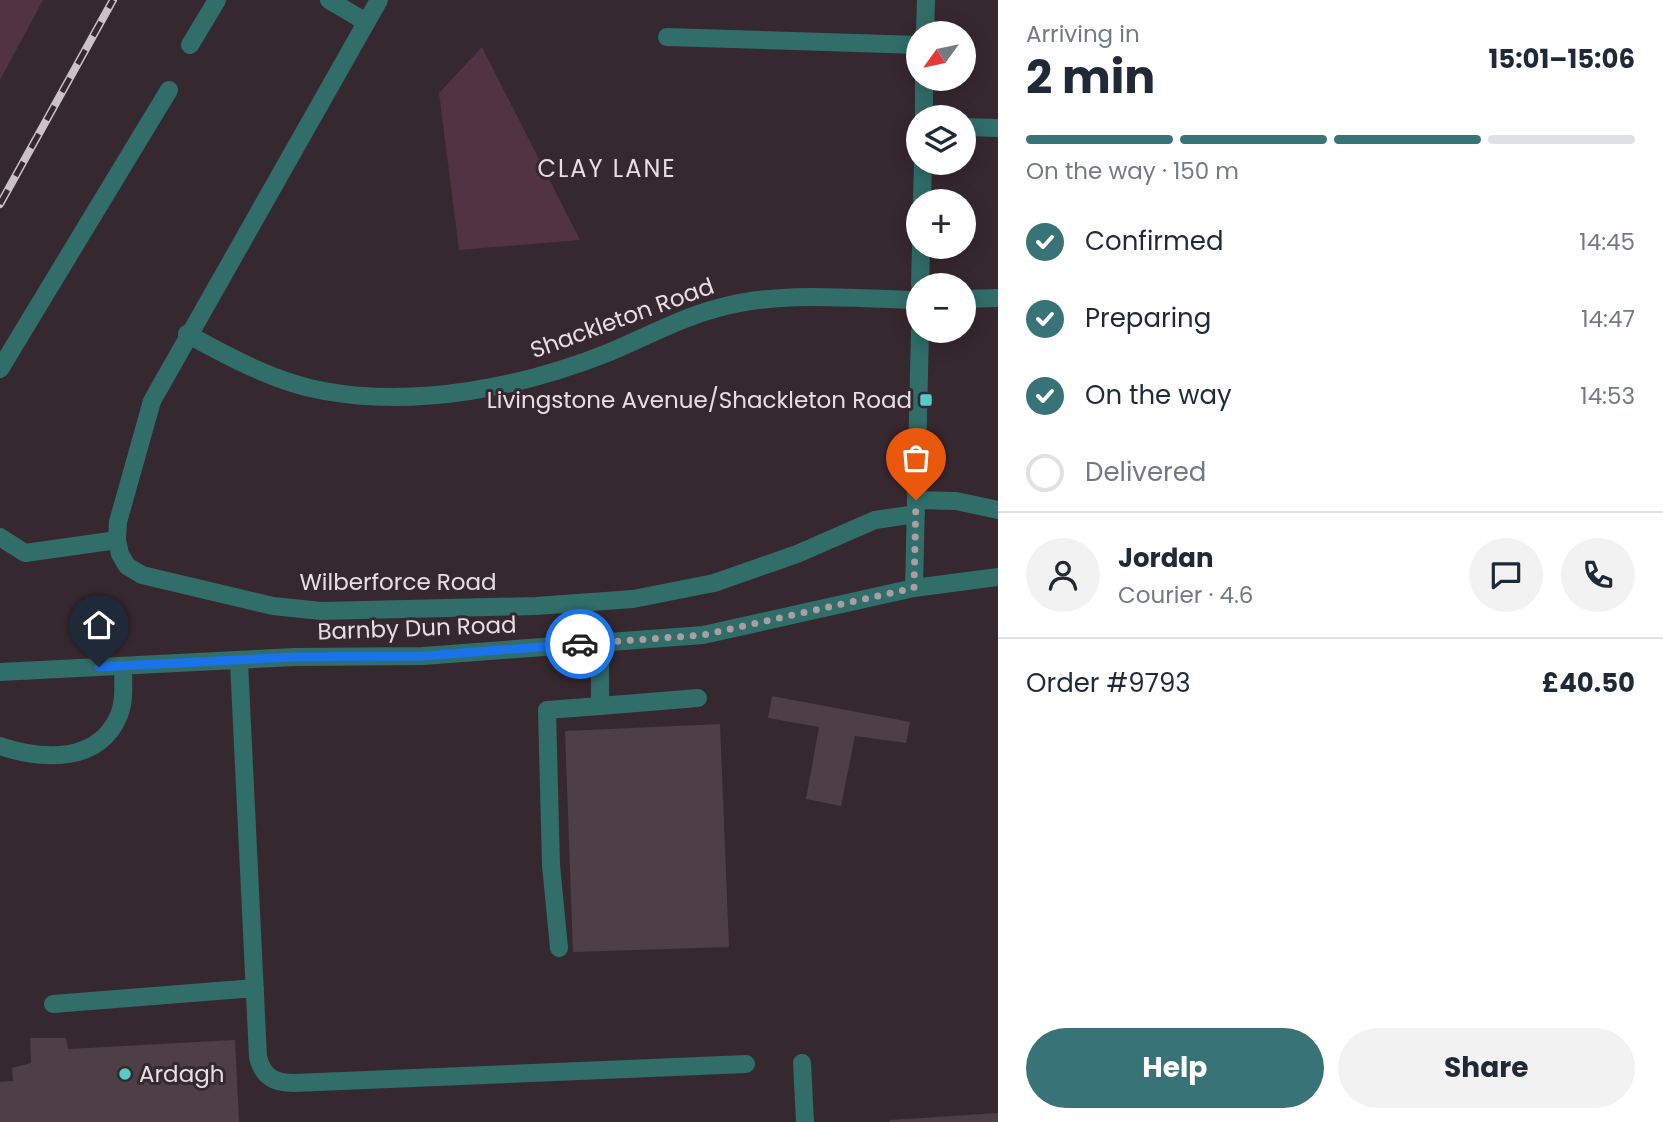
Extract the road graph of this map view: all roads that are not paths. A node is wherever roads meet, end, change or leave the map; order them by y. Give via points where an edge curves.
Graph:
1 (217, 0) edge
2 (328, 0) edge
3 (379, 0) edge
4 (926, 0) edge
5 (925, 21) edge
6 (366, 22) junction
7 (667, 37) dead end
8 (190, 45) dead end
9 (906, 45) edge
10 (169, 90) dead end
11 (976, 127) edge
12 (998, 128) edge
13 (998, 298) edge
14 (976, 299) edge
15 (906, 300) edge
16 (187, 334) junction
17 (919, 343) edge
18 (0, 369) edge
19 (916, 507) junction
20 (998, 510) edge
21 (0, 537) edge
22 (117, 540) junction
23 (998, 577) edge
24 (914, 588) junction
25 (600, 643) junction
26 (239, 662) junction
27 (123, 666) junction
28 (0, 671) edge
29 (698, 698) dead end
30 (600, 706) junction
31 (0, 746) edge
32 (559, 948) dead end
33 (255, 988) junction
34 (53, 1004) dead end
35 (802, 1063) dead end
36 (746, 1064) dead end
37 (805, 1122) edge

1 - 8 street
2 - 6 street
3 - 6 street
4 - 5 street
6 - 16 street
7 - 9 street
10 - 18 street
11 - 12 street
13 - 14 street
15 - 16 street, Shackleton Road via 793,298 719,307 565,368 441,394 375,396 324,391 237,361
16 - 22 street via 152,401
17 - 19 street
19 - 20 street via 957,501
19 - 22 street, Wilberforce Road via 714,583 634,599 536,606 321,611 274,606 142,575 127,566
19 - 24 street
21 - 22 street via 25,553
23 - 24 street, Barnby Dun Road
24 - 25 street, Barnby Dun Road via 703,635
25 - 26 street, Barnby Dun Road via 423,656
25 - 30 street
26 - 27 street, Barnby Dun Road
26 - 33 street
27 - 28 street, Barnby Dun Road
27 - 31 street via 119,714 107,737 93,749 61,756
29 - 30 street
30 - 32 street via 547,710 551,865
33 - 34 street
33 - 36 street via 258,1057 268,1078 278,1083
35 - 37 street

